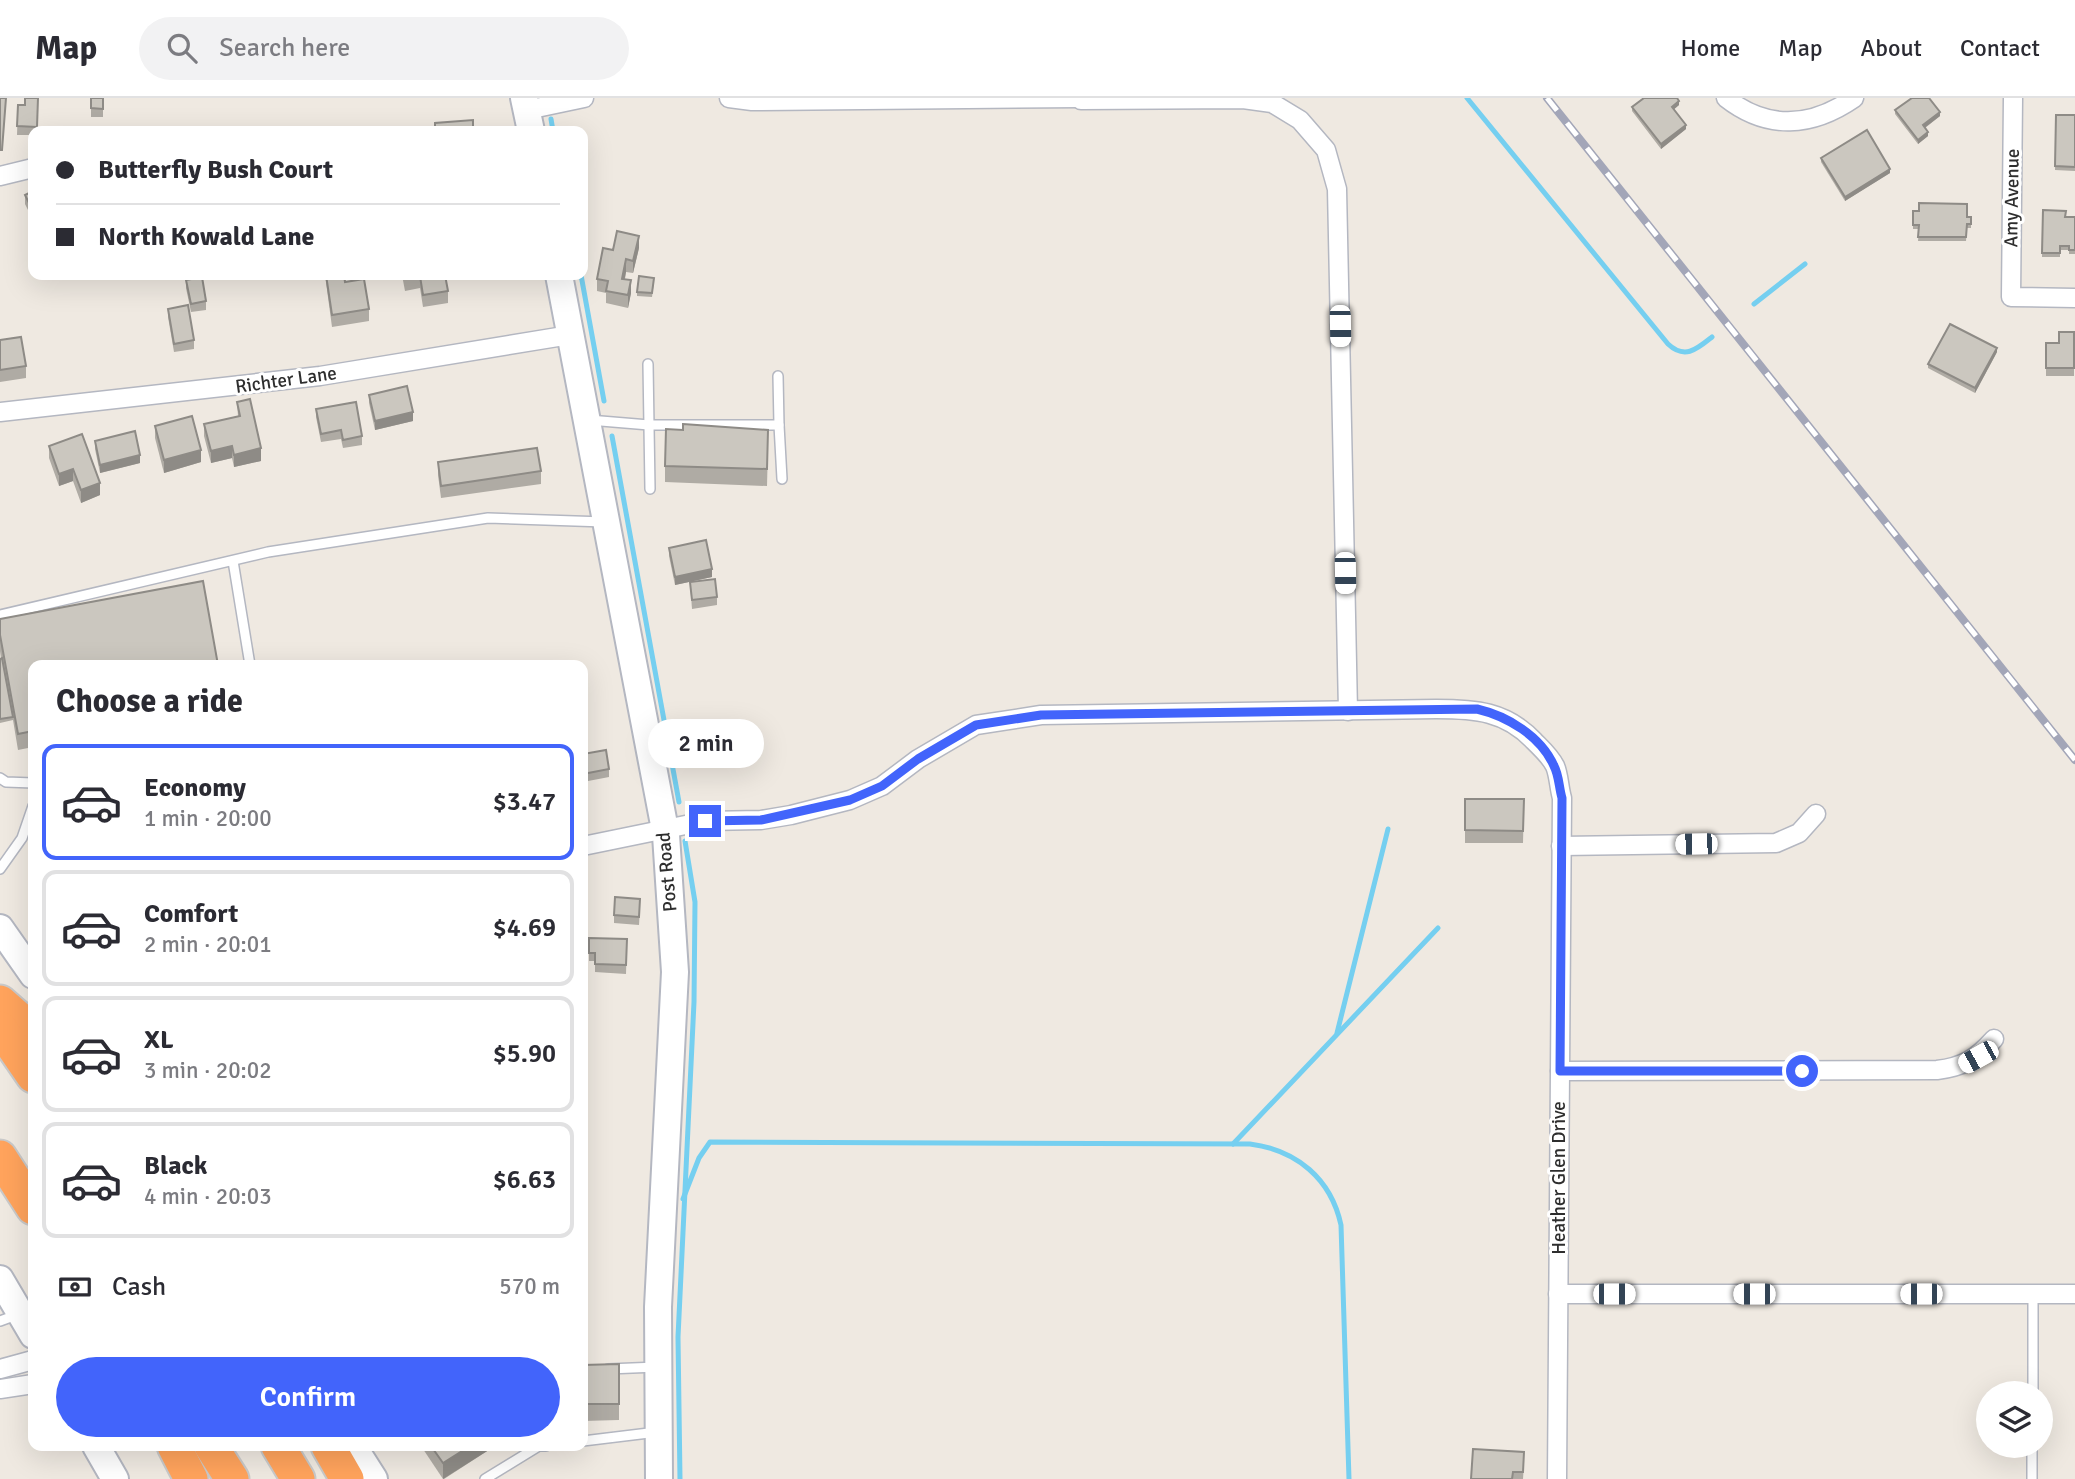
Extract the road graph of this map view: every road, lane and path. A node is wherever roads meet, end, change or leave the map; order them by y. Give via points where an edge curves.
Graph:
1 (584, 98) edge
2 (729, 98) edge
3 (1726, 98) edge
4 (1854, 98) edge
5 (2013, 98) edge
6 (1081, 99) edge
7 (527, 113) edge
8 (28, 169) edge
9 (0, 176) edge
10 (560, 280) edge
11 (2075, 298) edge
12 (570, 335) junction
13 (648, 364) dead end
14 (778, 376) dead end
15 (0, 412) edge
16 (587, 420) junction
17 (649, 425) junction
18 (779, 425) junction
19 (782, 479) dead end
20 (650, 489) dead end
21 (606, 522) junction
22 (233, 561) junction
23 (0, 615) edge
24 (249, 660) edge
25 (1348, 711) junction
26 (0, 778) edge
27 (28, 783) edge
28 (1816, 814) dead end
29 (28, 821) edge
30 (665, 831) junction
31 (588, 845) edge
32 (1561, 846) junction
33 (0, 869) edge
34 (0, 928) edge
35 (28, 961) edge
36 (0, 1002) edge
37 (28, 1027) edge
38 (0, 1028) edge
39 (1994, 1039) dead end
40 (28, 1069) edge
41 (1560, 1071) junction
42 (0, 1131) edge
43 (0, 1157) edge
44 (28, 1170) edge
45 (28, 1200) edge
46 (0, 1279) edge
47 (1558, 1294) junction
48 (2033, 1294) junction
49 (2075, 1294) edge
50 (18, 1323) edge
51 (28, 1361) edge
52 (659, 1367) junction
53 (0, 1369) edge
54 (595, 1369) edge
55 (2032, 1381) edge
56 (28, 1385) edge
57 (0, 1389) edge
58 (659, 1432) junction
59 (588, 1440) edge
60 (99, 1451) edge
61 (177, 1451) edge
62 (214, 1451) edge
63 (281, 1451) edge
64 (331, 1451) edge
65 (356, 1451) edge
66 (530, 1451) edge
67 (2032, 1458) edge
68 (115, 1479) edge
69 (191, 1479) edge
70 (232, 1479) edge
71 (298, 1479) edge
72 (348, 1479) edge
73 (374, 1479) edge
74 (485, 1479) edge
75 (659, 1479) edge
76 (1557, 1479) edge
77 (2032, 1479) edge

1 - 7 street
2 - 6 street
3 - 4 street via 1751,114 1781,123 1815,118
5 - 11 street, Amy Avenue via 2011,297
6 - 25 street via 1272,103 1300,120 1326,150 1337,189
8 - 9 street
10 - 12 street, Post Road
12 - 15 street, Richter Lane via 320,376
12 - 16 street, Post Road
13 - 17 lane
14 - 18 lane
16 - 17 lane
16 - 21 street, Post Road
17 - 18 lane
17 - 20 lane
18 - 19 lane
21 - 22 lane via 488,518
21 - 30 street, Post Road
22 - 23 lane
22 - 24 lane
25 - 30 street via 1041,715 976,725 882,786 850,800 791,815 705,821
25 - 32 street, Heather Glen Drive via 1477,709 1498,714 1527,733 1555,767 1562,798
26 - 27 lane
28 - 32 street via 1799,833 1776,843
29 - 33 lane via 22,838
30 - 31 street
30 - 52 street, Post Road via 675,972
32 - 41 street, Heather Glen Drive
34 - 35 street
36 - 37 highway
38 - 40 highway
39 - 41 street via 1978,1057 1960,1067 1937,1070
41 - 47 street, Heather Glen Drive
42 - 44 highway
43 - 45 highway
46 - 50 street
47 - 48 street
47 - 76 street, Heather Glen Drive
48 - 49 street
48 - 55 lane
51 - 53 street
52 - 54 lane
52 - 58 street, Post Road
56 - 57 street
58 - 59 lane
58 - 75 street, Post Road
60 - 68 street
61 - 69 highway
62 - 70 highway
63 - 71 highway
64 - 72 highway
65 - 73 street
66 - 74 lane
67 - 77 lane

